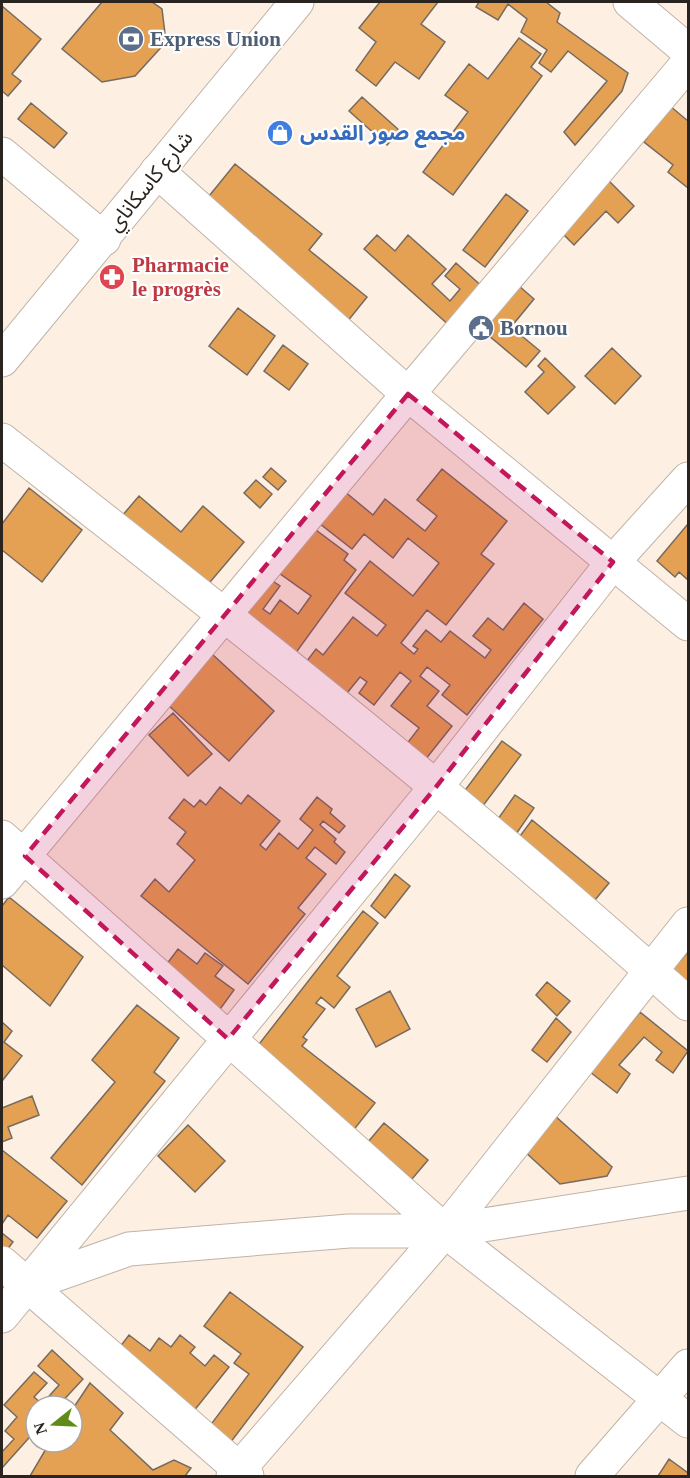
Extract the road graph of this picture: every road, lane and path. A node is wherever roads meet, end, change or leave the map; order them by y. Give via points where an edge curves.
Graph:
1 (297, 2) edge
2 (630, 2) edge
3 (688, 51) edge
4 (688, 63) edge
5 (2, 154) edge
6 (157, 171) junction
7 (104, 239) junction
8 (2, 360) edge
9 (408, 394) junction
10 (2, 440) edge
11 (688, 479) edge
12 (613, 562) junction
13 (224, 614) junction
14 (688, 624) edge
15 (436, 787) junction
16 (14, 846) edge
17 (2, 882) edge
18 (688, 924) edge
19 (651, 970) junction
20 (688, 1004) edge
21 (228, 1039) junction
22 (688, 1193) edge
23 (445, 1231) junction
24 (2, 1263) edge
25 (15, 1286) edge
26 (2, 1316) edge
27 (688, 1366) edge
28 (660, 1398) junction
29 (688, 1421) edge
30 (239, 1474) edge
31 (592, 1476) edge

1 - 6 street, شارع كاسكاناي
2 - 3 street
4 - 9 street
5 - 7 street
6 - 7 street, شارع كاسكاناي
6 - 9 street
7 - 8 street, شارع كاسكاناي
9 - 12 street
9 - 13 street
10 - 13 street
11 - 12 street
12 - 14 street
12 - 15 street
13 - 15 street
13 - 16 street
15 - 19 street
15 - 21 street
16 - 17 street
16 - 21 street
18 - 19 street
19 - 20 street
19 - 23 street
21 - 23 street
21 - 25 street
22 - 23 street
23 - 25 street via 350,1231 129,1250
23 - 28 street
23 - 30 street
24 - 25 street
25 - 26 street
25 - 30 street
27 - 28 street
28 - 29 street
28 - 31 street

